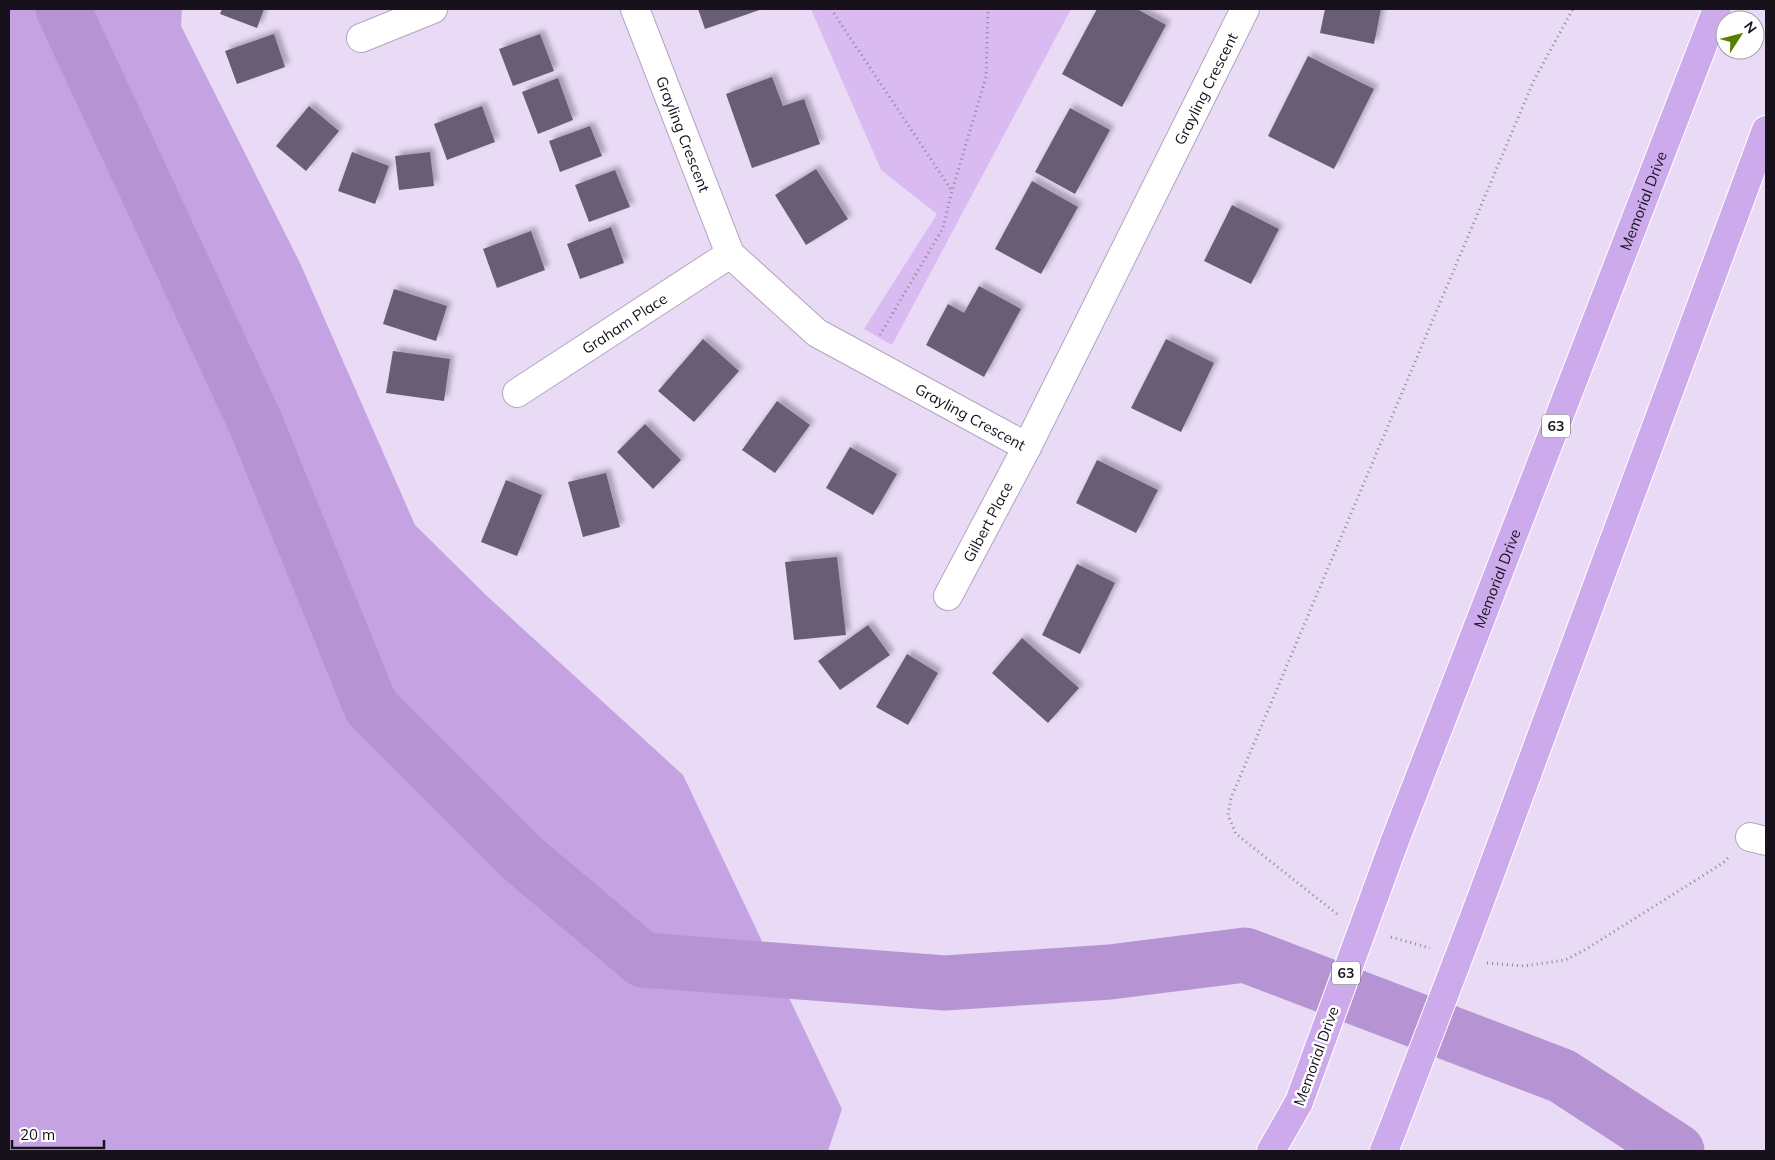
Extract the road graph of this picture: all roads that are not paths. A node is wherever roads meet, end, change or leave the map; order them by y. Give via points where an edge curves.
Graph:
1 (433, 9) edge
2 (635, 9) edge
3 (1245, 9) edge
4 (1717, 9) edge
5 (361, 38) dead end
6 (1766, 130) edge
7 (730, 254) junction
8 (517, 393) dead end
9 (1027, 447) junction
10 (948, 596) dead end
11 (1299, 1102) junction
12 (1392, 1138) edge
13 (1271, 1151) edge
14 (1283, 1151) edge
15 (1384, 1151) edge

1 - 5 street
2 - 7 street, Grayling Crescent
3 - 9 street, Grayling Crescent
4 - 11 highway, Memorial Drive / 63, bridge via 1394,843
6 - 12 highway, bridge
7 - 8 street, Graham Place
7 - 9 street, Grayling Crescent via 817,333
9 - 10 street, Gilbert Place
11 - 13 highway
11 - 14 highway, Memorial Drive / 63
12 - 15 highway

